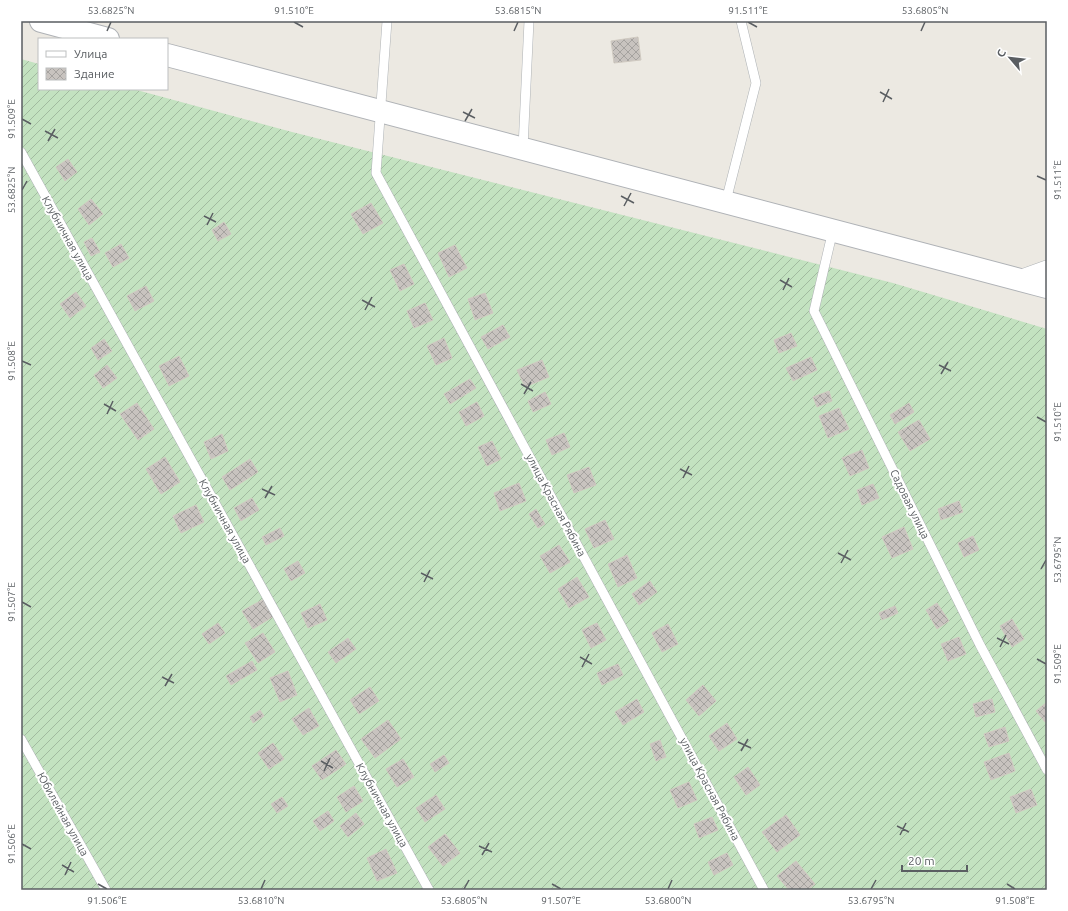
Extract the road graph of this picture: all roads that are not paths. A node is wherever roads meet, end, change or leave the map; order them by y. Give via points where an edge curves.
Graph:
1 (41, 21) edge
2 (387, 21) edge
3 (529, 21) edge
4 (741, 21) edge
5 (104, 38) edge
6 (168, 55) edge
7 (382, 112) junction
8 (523, 148) junction
9 (21, 152) edge
10 (726, 201) junction
11 (833, 230) junction
12 (1047, 270) edge
13 (1020, 280) junction
14 (1047, 287) edge
15 (21, 739) edge
16 (1047, 770) edge
17 (106, 890) edge
18 (429, 890) edge
19 (764, 890) edge

1 - 5 main road
2 - 7 lane, улица Красная Рябина
3 - 8 lane
4 - 10 lane via 756,83
6 - 7 main road
7 - 8 main road
7 - 19 lane, улица Красная Рябина via 376,173
8 - 10 main road
9 - 18 lane, Клубничная улица
10 - 11 main road
11 - 13 main road
11 - 16 lane, Садовая улица via 814,311 980,645
12 - 13 street
13 - 14 main road
15 - 17 lane, Юбилейная улица

